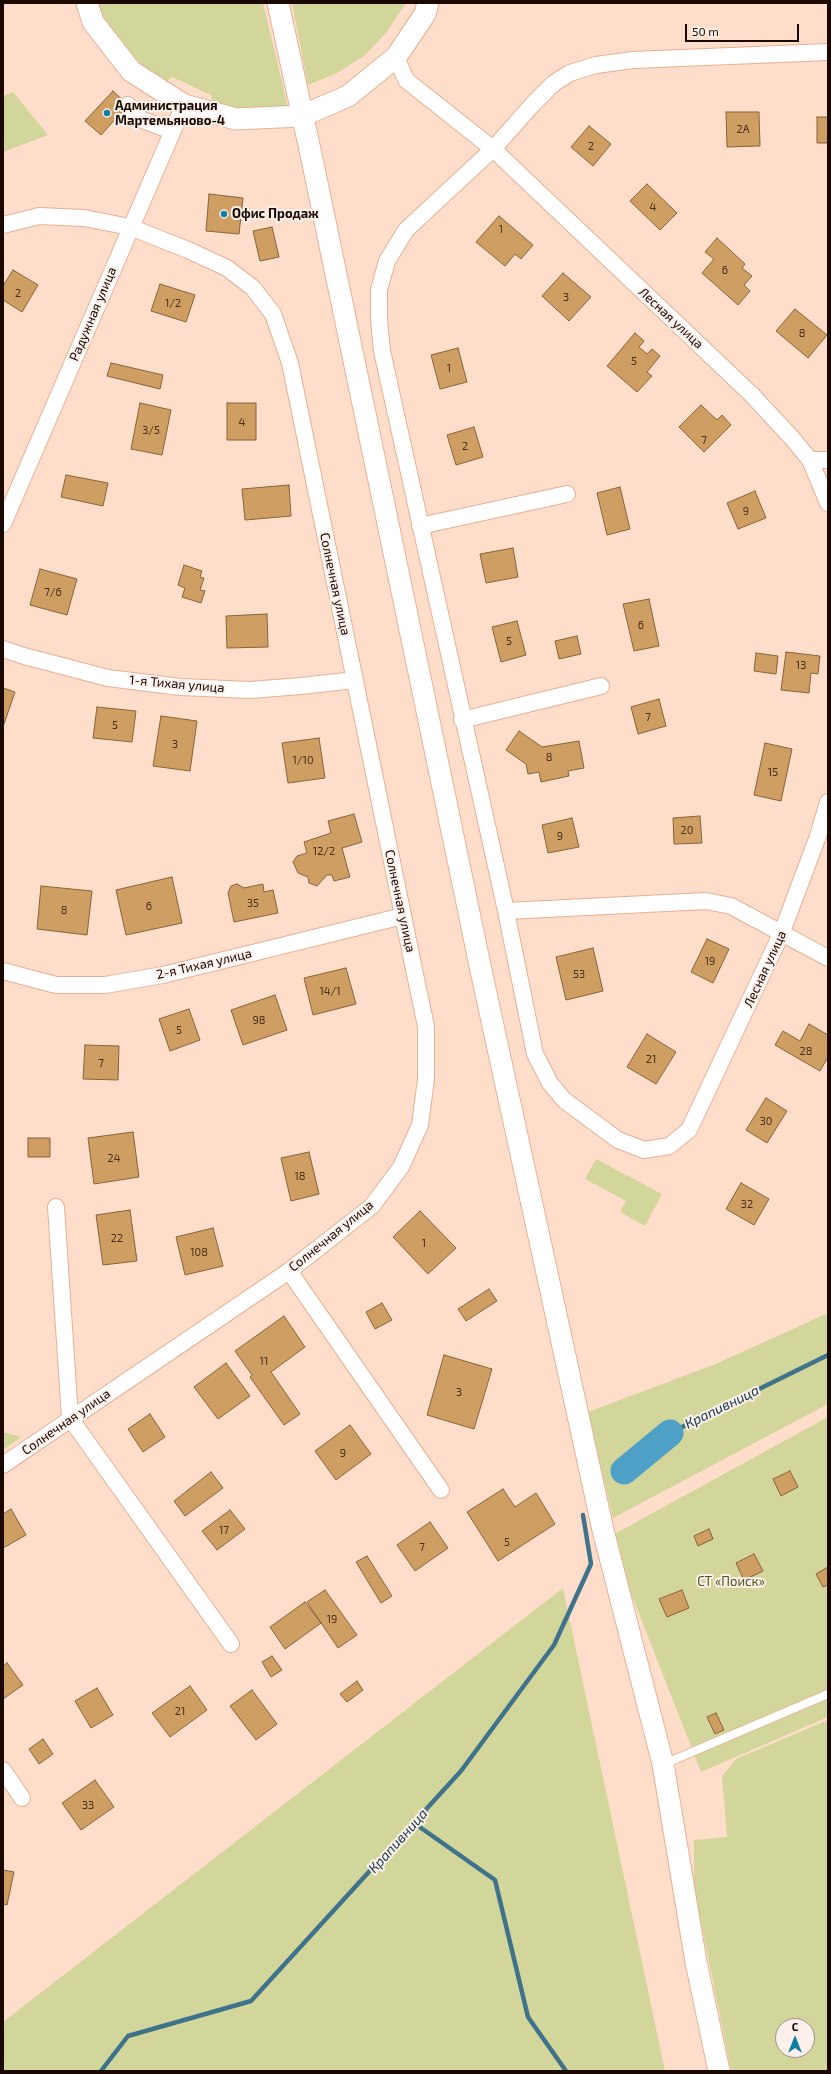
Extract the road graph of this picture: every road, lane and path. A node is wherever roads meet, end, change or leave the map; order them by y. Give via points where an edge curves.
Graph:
1 (86, 3) edge
2 (278, 3) edge
3 (428, 3) edge
4 (828, 52) edge
5 (396, 57) junction
6 (128, 104) dead end
7 (184, 105) junction
8 (302, 116) junction
9 (172, 131) junction
10 (492, 149) junction
11 (3, 225) edge
12 (130, 227) junction
13 (810, 460) junction
14 (828, 460) edge
15 (568, 494) dead end
16 (828, 503) edge
17 (3, 524) edge
18 (420, 526) junction
19 (3, 649) edge
20 (355, 680) junction
21 (601, 686) dead end
22 (462, 720) junction
23 (828, 802) edge
24 (506, 911) junction
25 (403, 916) junction
26 (782, 932) junction
27 (828, 958) edge
28 (3, 971) edge
29 (56, 1207) dead end
30 (289, 1271) junction
31 (70, 1418) junction
32 (3, 1465) edge
33 (441, 1490) dead end
34 (232, 1644) dead end
35 (828, 1694) edge
36 (663, 1764) junction
37 (3, 1770) edge
38 (22, 1798) dead end
39 (719, 2071) edge

1 - 7 street via 93,22 131,71
2 - 8 street
3 - 5 street via 425,14
4 - 10 street via 633,60 596,65 570,72 554,83
5 - 8 street via 348,96
5 - 10 street, Лесная улица via 406,80
6 - 9 street via 140,119
7 - 8 street via 236,118
7 - 9 street, Радужная улица
8 - 36 street via 481,967 602,1522
9 - 12 street, Радужная улица
10 - 13 street, Лесная улица via 751,394
10 - 18 street via 406,230 387,261 379,290 382,350
11 - 12 street, Солнечная улица via 39,216 84,218
12 - 17 street, Радужная улица
12 - 20 street, Солнечная улица via 227,268 252,288 273,314 290,363
13 - 14 street
13 - 16 street, Лесная улица
15 - 18 street
18 - 22 street
19 - 20 street, 1-я Тихая улица via 108,678 180,687 250,690
20 - 25 street, Солнечная улица
21 - 22 street
22 - 24 street
23 - 26 street, Лесная улица
24 - 26 street via 706,902 731,906
24 - 26 street, Лесная улица via 535,1054 550,1083 564,1100 618,1140 644,1150 669,1146 690,1130
25 - 28 street, 2-я Тихая улица via 163,975 105,985 56,985
25 - 30 street, Солнечная улица via 426,1026 426,1079 420,1125 401,1167 372,1206
26 - 27 street
29 - 31 street
30 - 31 street, Солнечная улица
30 - 33 street
31 - 32 street, Солнечная улица
31 - 34 street
35 - 36 lane
36 - 39 street via 696,1962
37 - 38 street

